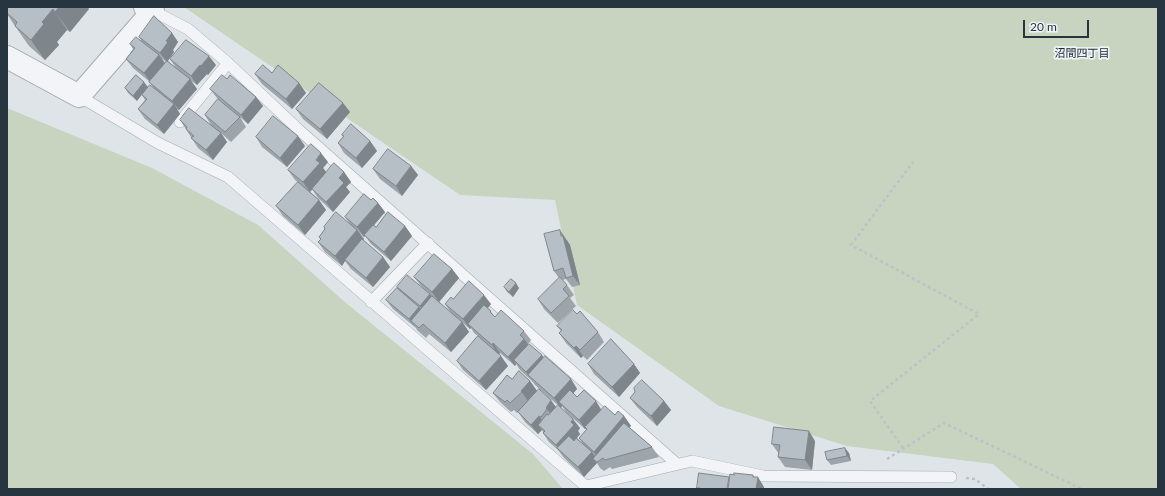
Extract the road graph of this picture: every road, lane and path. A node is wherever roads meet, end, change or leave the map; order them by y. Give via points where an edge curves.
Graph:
1 (149, 9) edge
2 (7, 57) edge
3 (228, 63) junction
4 (78, 96) junction
5 (180, 122) edge
6 (913, 162) dead end
7 (428, 244) junction
8 (371, 302) junction
9 (903, 448) junction
10 (677, 464) junction
11 (862, 477) junction
12 (951, 477) joint
13 (587, 488) edge
14 (988, 489) edge
15 (1082, 489) edge

1 - 3 lane via 188,29
1 - 4 street
2 - 4 street
3 - 5 lane
3 - 7 lane via 299,130
4 - 8 lane via 158,143 228,177
6 - 9 path via 851,245 979,314 870,401
7 - 8 lane
7 - 10 lane
8 - 13 lane
9 - 11 path
9 - 15 path via 944,422
10 - 11 lane via 692,461 763,476
10 - 13 lane
11 - 12 lane
12 - 14 path via 975,479

